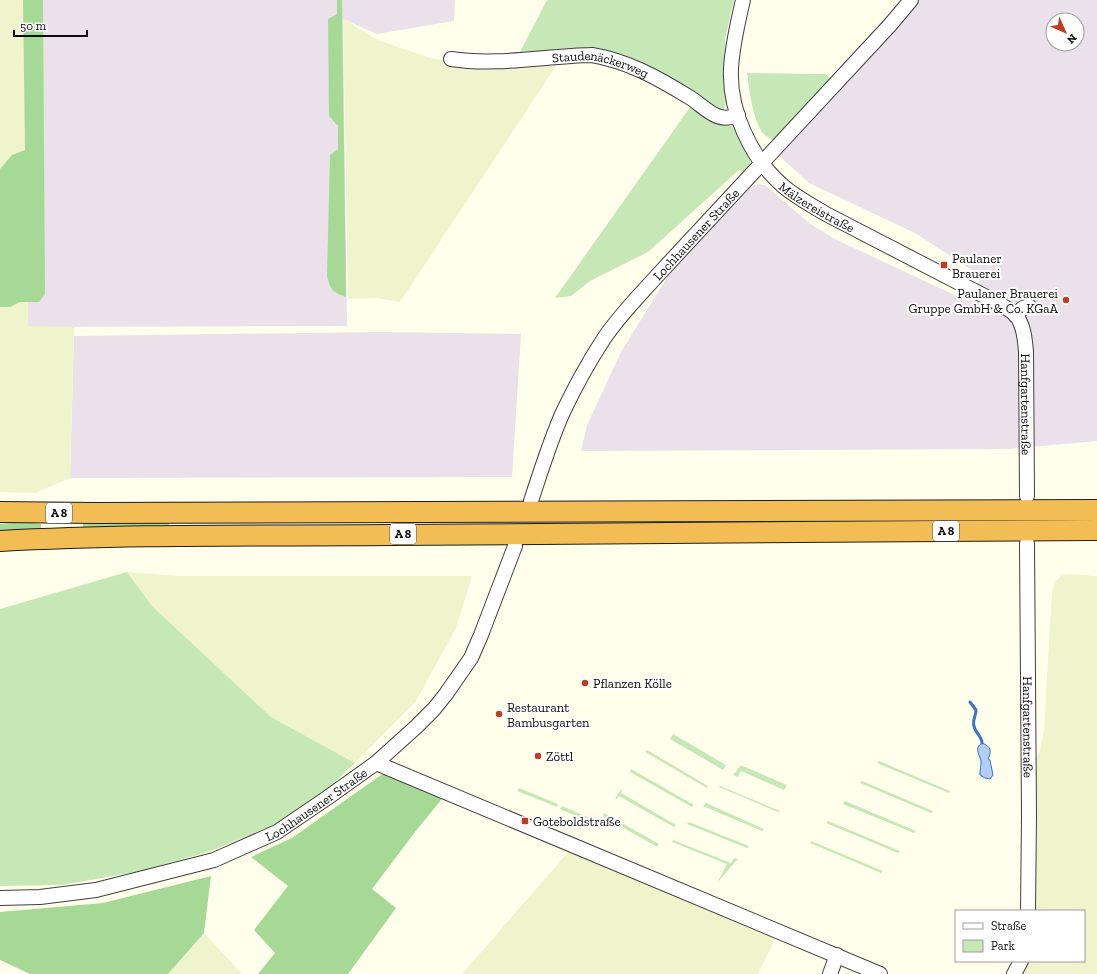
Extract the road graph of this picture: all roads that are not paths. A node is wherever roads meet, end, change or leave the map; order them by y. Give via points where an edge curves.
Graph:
1 (743, 0) edge
2 (911, 0) edge
3 (451, 59) dead end
4 (738, 115) junction
5 (762, 162) junction
6 (1029, 306) dead end
7 (1015, 315) junction
8 (1027, 496) dead end
9 (531, 501) dead end
10 (1097, 510) edge
11 (0, 512) edge
12 (1093, 532) edge
13 (0, 541) edge
14 (1028, 543) dead end
15 (515, 546) dead end
16 (376, 763) junction
17 (0, 898) edge
18 (1028, 910) edge
19 (837, 956) junction
20 (1020, 962) edge
21 (830, 974) edge
22 (880, 974) edge
23 (1014, 974) edge

1 - 4 street, Mälzereistraße via 731,70
2 - 5 street, Lochhausener Straße via 890,26
3 - 4 street, Staudenäckerweg via 489,61 592,55 606,57 621,61 656,78 716,116 730,118
4 - 5 street, Mälzereistraße via 745,134
5 - 7 street, Mälzereistraße via 800,199 994,301
5 - 9 street, Lochhausener Straße via 656,276 604,339 583,372 563,413
6 - 7 street
7 - 8 street, Hanfgartenstraße via 1021,325 1026,352
10 - 11 highway, A 8
12 - 13 highway, A 8 via 748,531
14 - 18 street, Hanfgartenstraße
15 - 16 street, Lochhausener Straße via 471,658 434,709
16 - 17 street, Lochhausener Straße via 277,832 214,860 96,890 40,897
16 - 19 street
19 - 21 street
19 - 22 street
20 - 23 street

